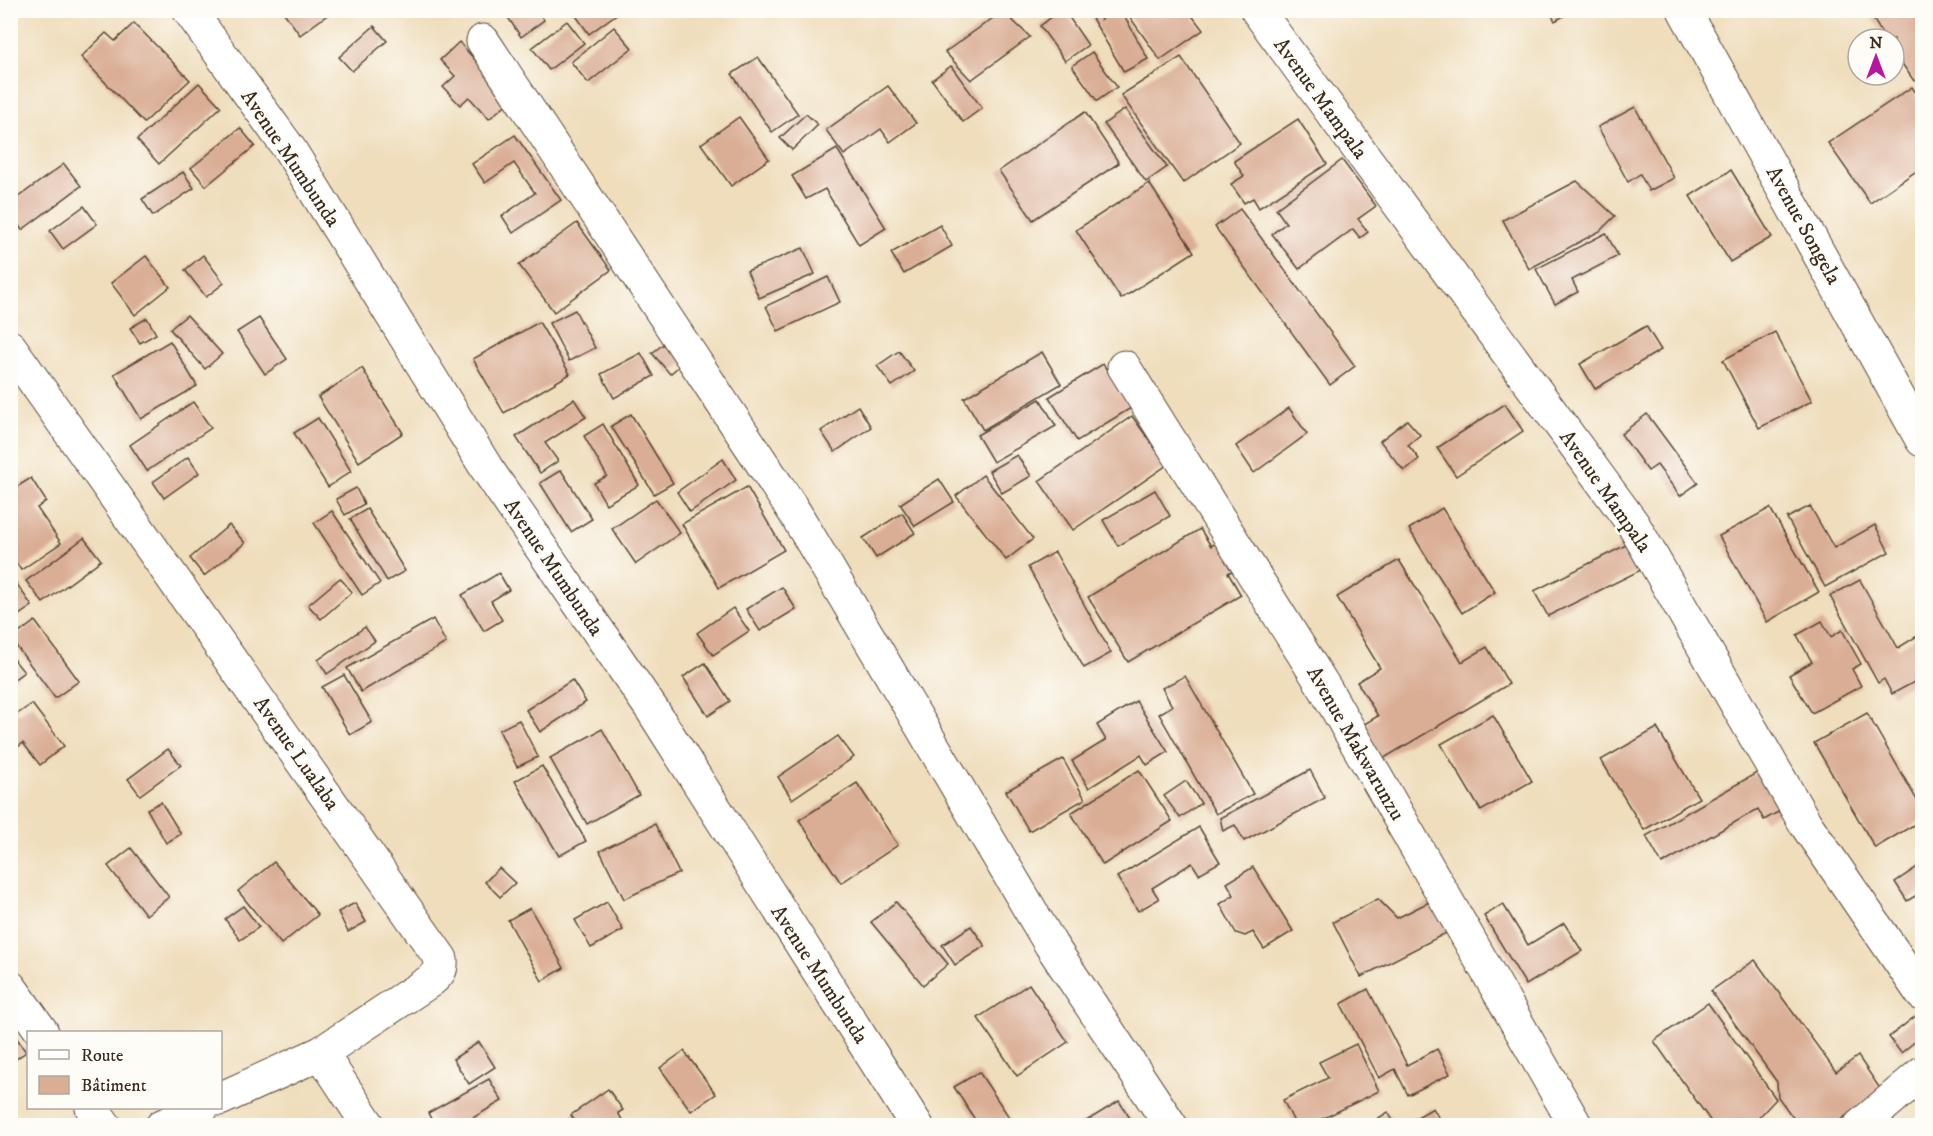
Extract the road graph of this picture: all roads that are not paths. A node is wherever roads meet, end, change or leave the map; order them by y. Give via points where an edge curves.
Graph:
1 (189, 10) edge
2 (1257, 10) edge
3 (1684, 10) edge
4 (483, 41) dead end
5 (10, 347) edge
6 (1124, 367) dead end
7 (1923, 440) edge
8 (10, 987) edge
9 (1923, 994) edge
10 (41, 1031) edge
11 (321, 1053) junction
12 (1923, 1073) edge
13 (222, 1098) edge
14 (93, 1109) edge
15 (198, 1109) edge
16 (105, 1125) edge
17 (162, 1125) edge
18 (369, 1125) edge
19 (917, 1125) edge
20 (1172, 1125) edge
21 (1576, 1125) edge
22 (1860, 1125) edge

1 - 19 street, Avenue Mumbunda via 290,150 487,469 653,711
2 - 9 street, Avenue Mampala via 1633,524 1806,823
3 - 7 street, Avenue Songela
4 - 20 street via 795,513 1051,945
5 - 11 street, Avenue Lualaba via 441,959 442,968 430,981
6 - 21 street, Avenue Makwarunzu via 1326,690
8 - 10 street
11 - 13 street, Avenue Lualaba
11 - 18 street
12 - 22 street
14 - 16 street
15 - 17 street

